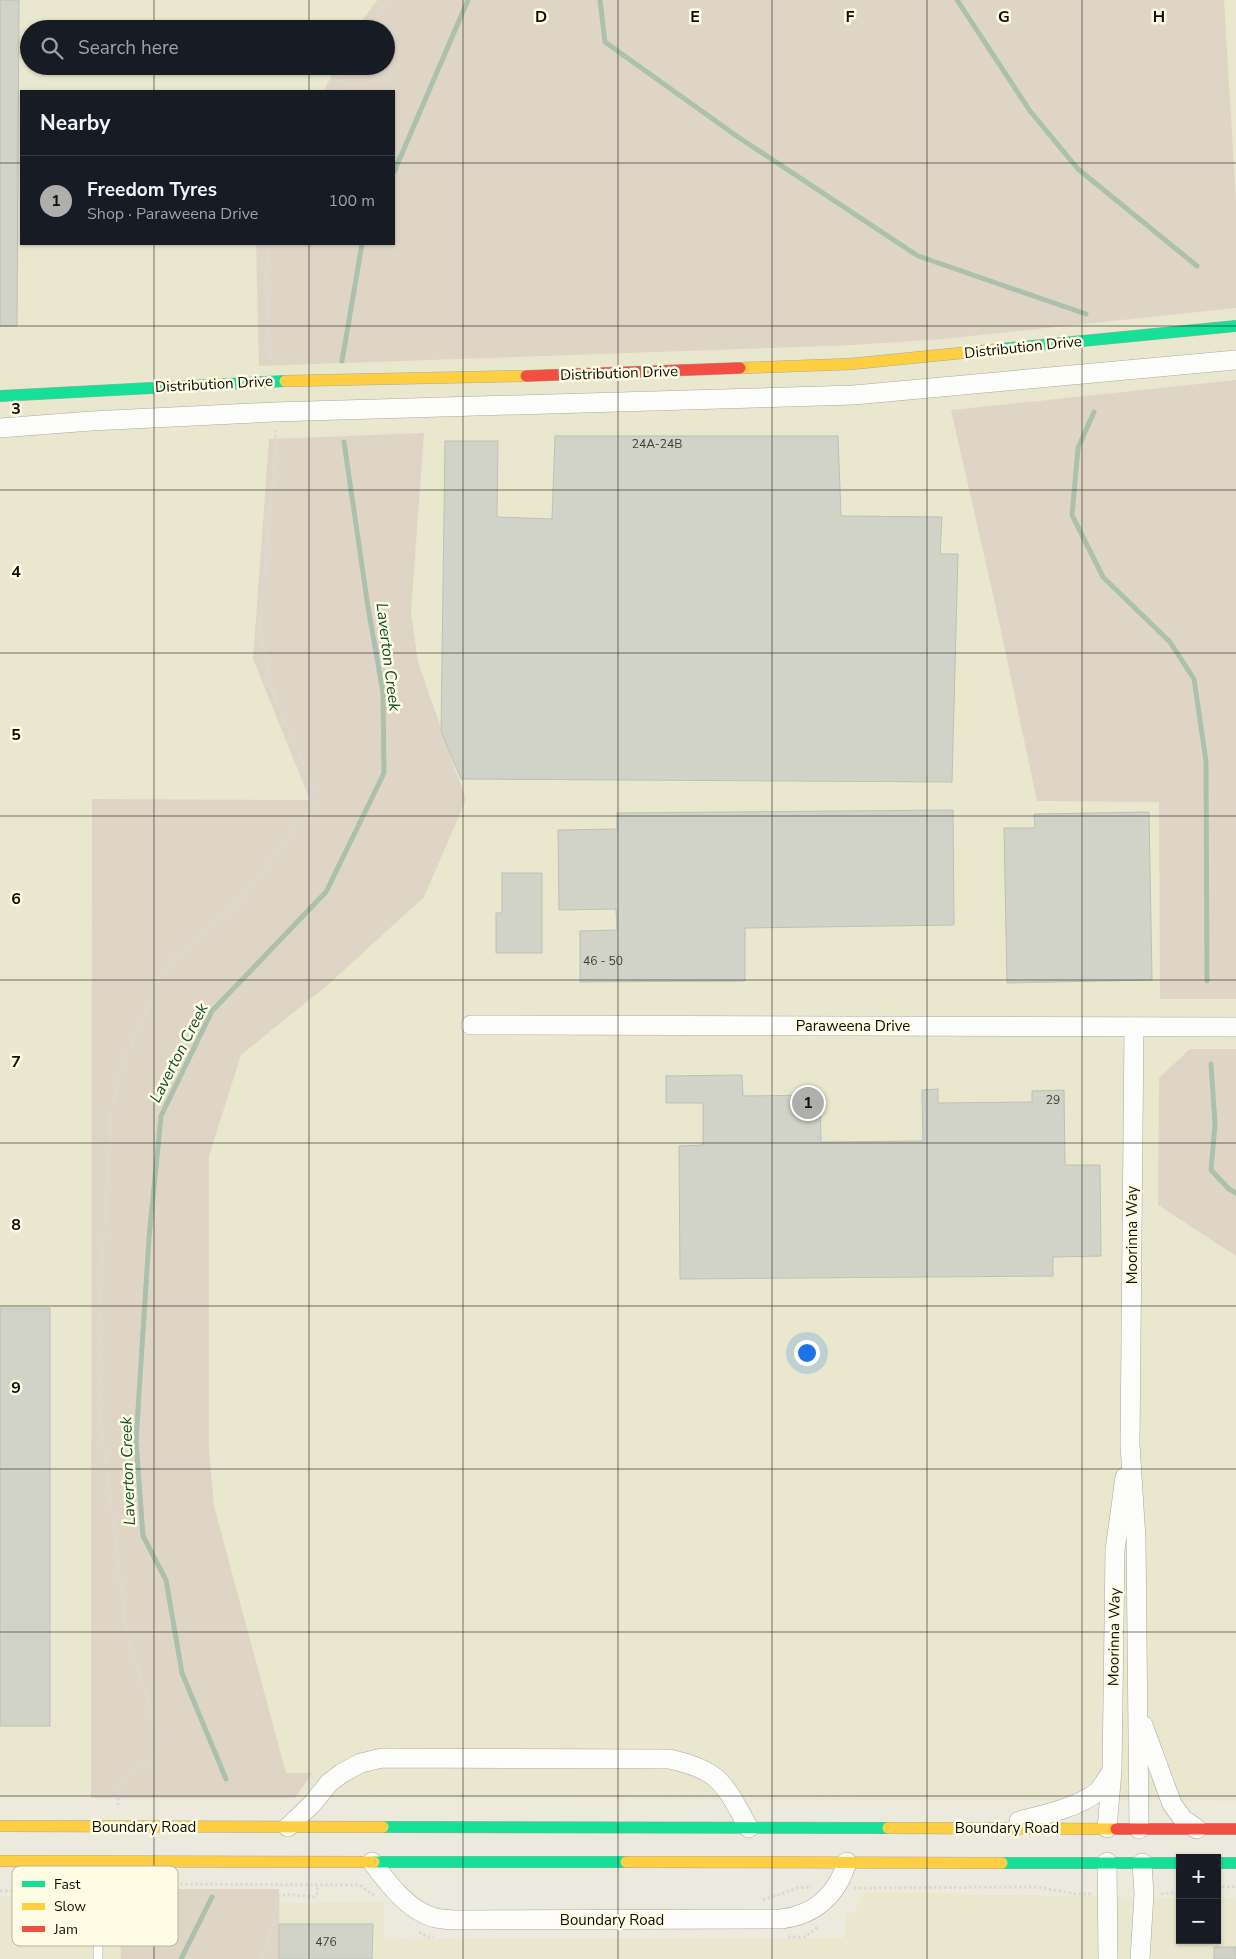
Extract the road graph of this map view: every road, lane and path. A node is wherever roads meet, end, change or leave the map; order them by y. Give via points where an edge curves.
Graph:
1 (388, 0) edge
2 (374, 20) edge
3 (343, 75) edge
4 (335, 90) edge
5 (270, 245) edge
6 (1236, 326) edge
7 (904, 359) junction
8 (1236, 360) edge
9 (734, 369) junction
10 (271, 381) junction
11 (191, 385) junction
12 (907, 390) junction
13 (2, 396) edge
14 (735, 398) junction
15 (274, 412) junction
16 (196, 416) junction
17 (3, 427) edge
18 (471, 1025) dead end
19 (1134, 1027) junction
20 (1236, 1027) edge
21 (1130, 1444) junction
22 (1137, 1708) junction
23 (1112, 1772) junction
24 (117, 1812) dead end
25 (0, 1826) edge
26 (288, 1828) junction
27 (749, 1828) junction
28 (807, 1828) junction
29 (988, 1828) junction
30 (1197, 1829) junction
31 (1236, 1829) edge
32 (1107, 1833) junction
33 (1140, 1833) junction
34 (822, 1838) dead end
35 (843, 1857) junction
36 (1107, 1858) junction
37 (1141, 1858) junction
38 (0, 1861) edge
39 (55, 1861) junction
40 (99, 1862) junction
41 (372, 1862) junction
42 (1176, 1862) edge
43 (253, 1863) junction
44 (1221, 1863) edge
45 (1236, 1863) edge
46 (55, 1866) edge
47 (99, 1866) edge
48 (178, 1885) edge
49 (318, 1885) junction
50 (254, 1886) junction
51 (1221, 1887) edge
52 (1236, 1887) edge
53 (836, 1888) junction
54 (1176, 1892) edge
55 (1144, 1894) junction
56 (1106, 1895) junction
57 (404, 1898) junction
58 (756, 1902) dead end
59 (98, 1946) edge
60 (98, 1959) edge
61 (262, 1959) edge
62 (1108, 1959) edge
63 (1140, 1959) edge

1 - 2 path
3 - 4 path
5 - 10 path via 266,271
6 - 7 main road, Distribution Drive
7 - 9 main road, Distribution Drive
7 - 12 street
8 - 12 street, Distribution Drive
9 - 10 main road, Distribution Drive
9 - 14 street
10 - 11 main road, Distribution Drive
11 - 13 main road, Distribution Drive
11 - 16 street
12 - 14 street, Distribution Drive via 854,395
13 - 17 street
14 - 15 street, Distribution Drive
15 - 16 street, Distribution Drive
15 - 24 path via 276,446 260,627 270,685 313,789 313,804 241,900 164,971 128,1052 112,1106 99,1315 99,1406 126,1630 160,1741 151,1761 122,1782
16 - 17 street, Distribution Drive
18 - 19 street, Paraweena Drive
19 - 20 street, Paraweena Drive
19 - 21 street, Moorinna Way
21 - 22 street, Moorinna Way via 1136,1538
21 - 23 street, Moorinna Way via 1115,1550
22 - 30 street, Moorinna Way via 1172,1804 1183,1819
22 - 33 street, Moorinna Way
23 - 29 street via 1097,1792 1075,1804
23 - 32 street, Moorinna Way
25 - 26 main road, Boundary Road
26 - 27 main road, Boundary Road
26 - 27 street via 342,1773 361,1763 382,1758 669,1759 693,1764 712,1774 726,1787
27 - 28 main road, Boundary Road
28 - 29 main road, Boundary Road
28 - 34 main road
29 - 32 main road, Boundary Road
30 - 31 main road, Boundary Road
30 - 33 main road, Boundary Road
32 - 33 main road, Boundary Road
35 - 36 main road
35 - 41 main road
35 - 53 street, Boundary Road via 842,1877
36 - 37 main road
36 - 56 street
37 - 42 main road
37 - 55 street
38 - 39 main road
39 - 40 main road
39 - 46 lane
40 - 43 main road
40 - 47 lane
41 - 43 main road
41 - 57 street, Boundary Road
43 - 50 path
44 - 45 main road
48 - 50 path
49 - 50 path
49 - 57 path via 360,1885 376,1898
49 - 61 path via 314,1897 286,1894 276,1897 273,1924
51 - 52 path
53 - 56 path via 1036,1887
53 - 57 street, Boundary Road via 816,1908 799,1917 781,1919 464,1920 435,1918 419,1911
53 - 58 path via 798,1888
54 - 55 path
55 - 63 street
56 - 62 street
59 - 60 lane

